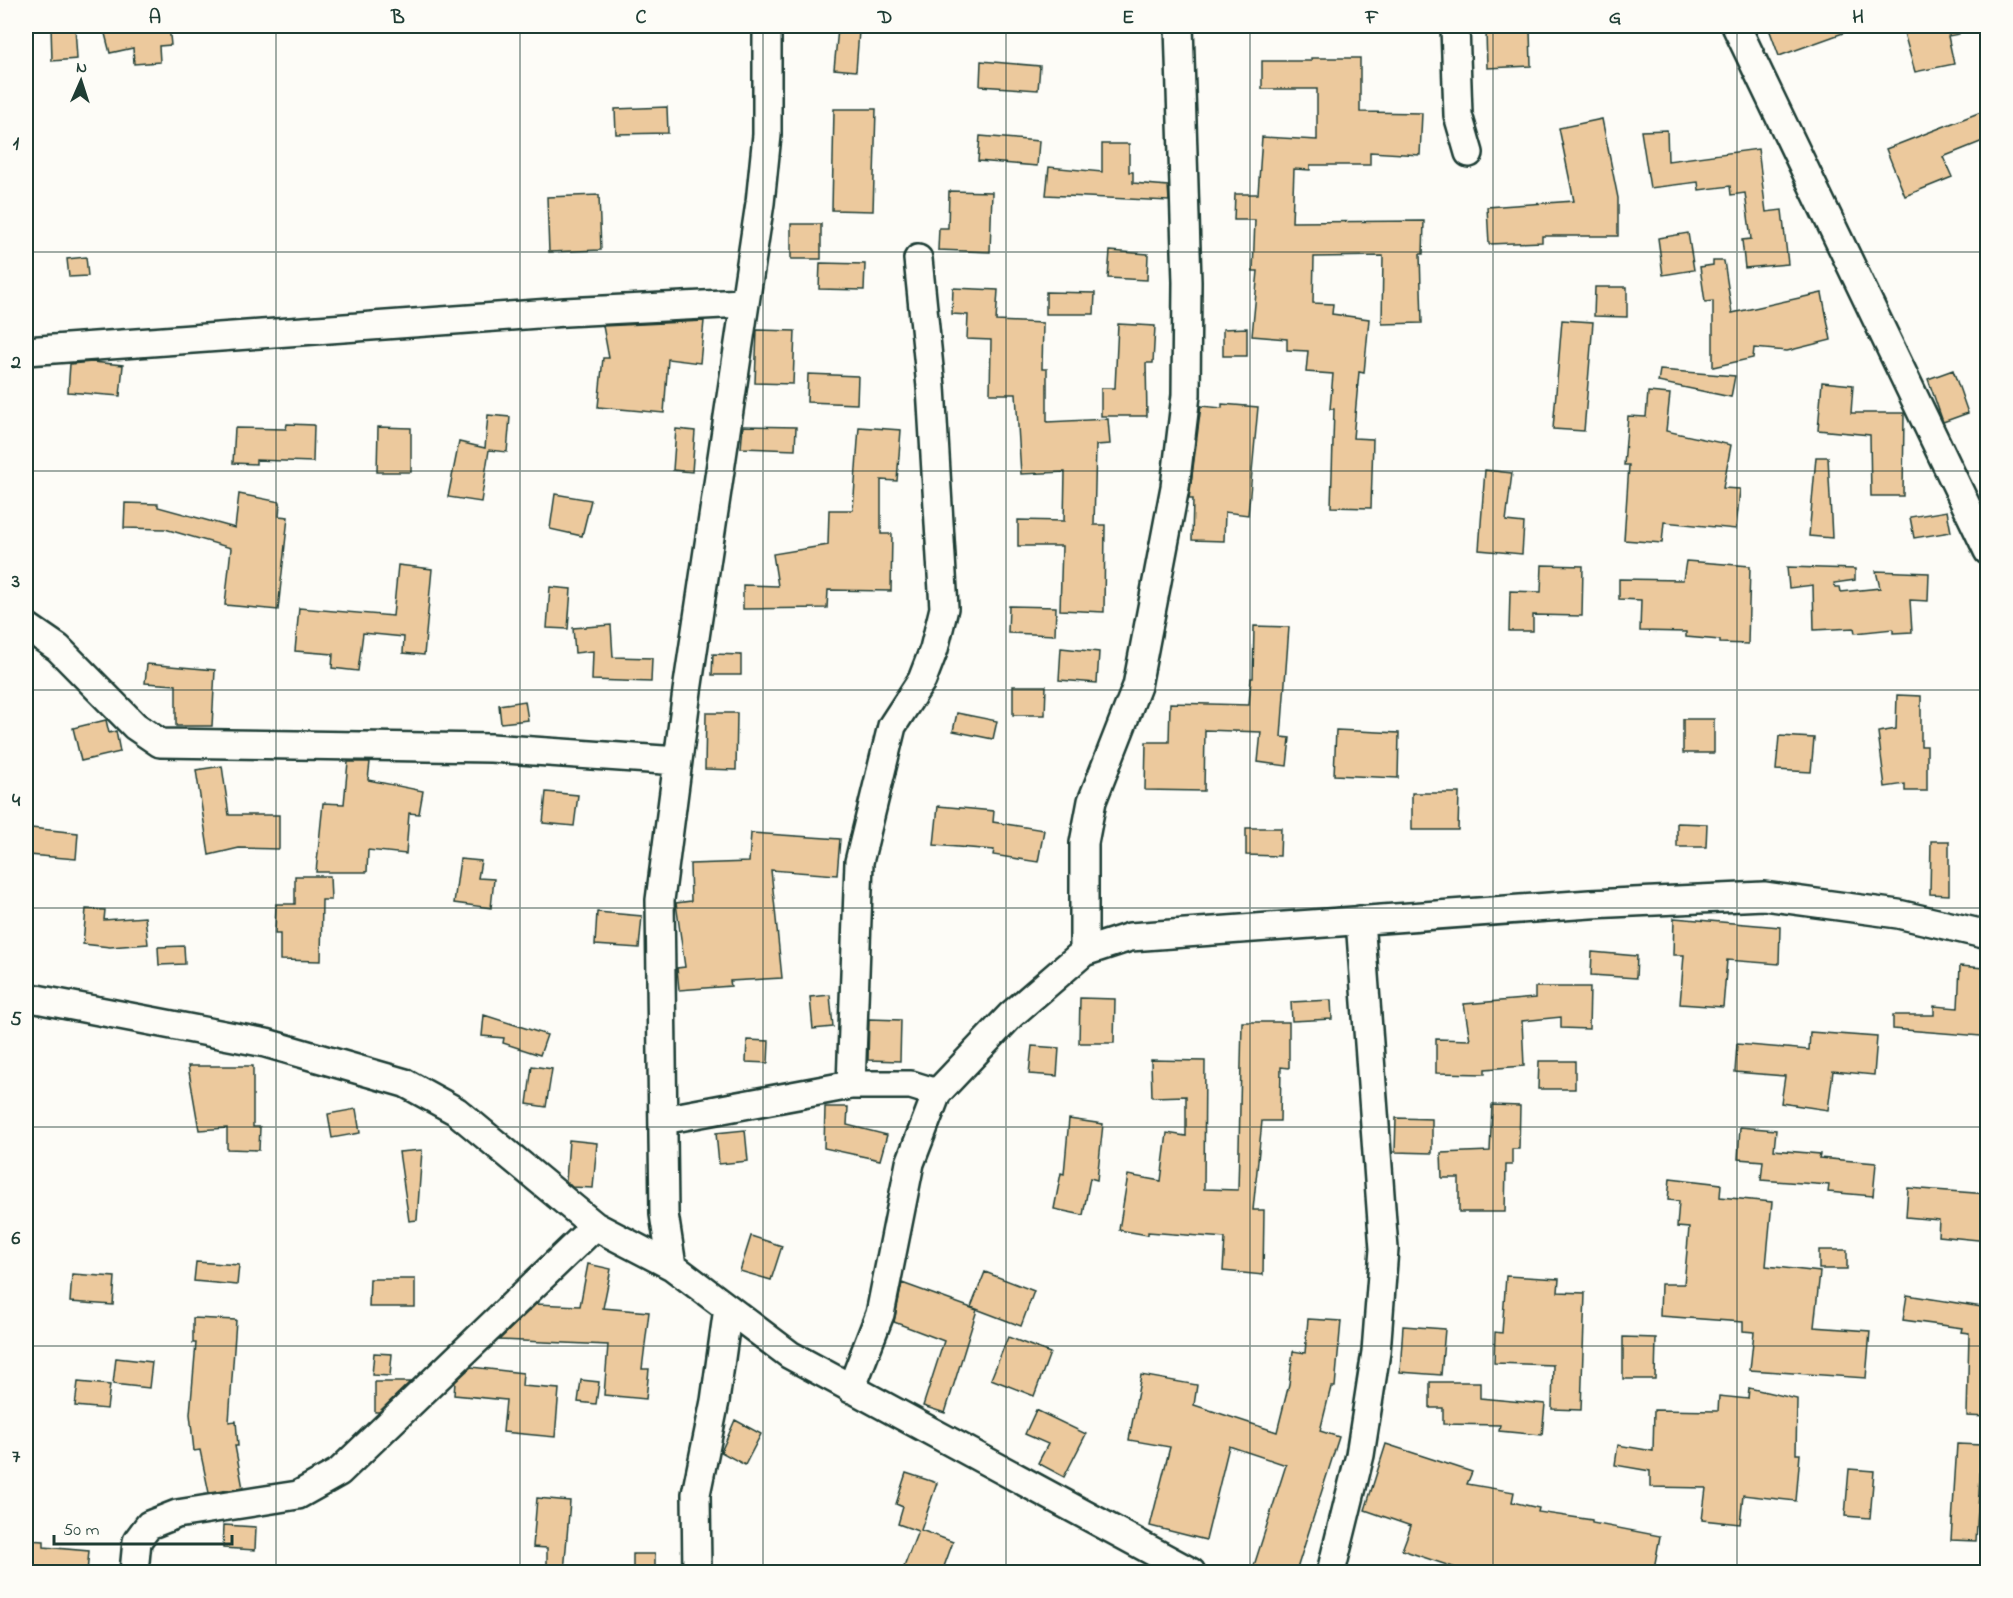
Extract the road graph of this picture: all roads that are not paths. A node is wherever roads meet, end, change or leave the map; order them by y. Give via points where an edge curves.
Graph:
1 (767, 26) edge
2 (1179, 26) edge
3 (1455, 26) edge
4 (1736, 26) edge
5 (1469, 153) dead end
6 (918, 259) dead end
7 (744, 303) junction
8 (26, 351) edge
9 (1988, 552) edge
10 (26, 627) edge
11 (678, 761) junction
12 (1360, 920) junction
13 (1988, 935) edge
14 (1084, 952) junction
15 (26, 997) edge
16 (851, 1085) junction
17 (937, 1093) junction
18 (663, 1120) junction
19 (595, 1226) junction
20 (672, 1266) junction
21 (728, 1308) junction
22 (851, 1389) junction
23 (134, 1572) edge
24 (697, 1572) edge
25 (1191, 1572) edge
26 (1331, 1572) edge

1 - 7 street via 767,135
2 - 14 street via 1187,282 1186,395 1175,487 1137,686 1092,801 1084,843
3 - 5 street via 1458,115
4 - 9 street
6 - 16 street via 931,387 944,608 922,680 892,726 859,862
7 - 8 street
7 - 11 street
10 - 11 street via 58,648 135,726 160,743 491,748
11 - 18 street via 660,900
12 - 13 street via 1590,903 1764,896 1898,914
12 - 14 street via 1130,937
12 - 26 street via 1384,1249 1376,1352 1360,1455
14 - 17 street via 1011,1015
15 - 19 street via 266,1043 405,1083 456,1111
16 - 17 street via 911,1085
16 - 18 street
17 - 22 street via 910,1163 880,1314
18 - 20 street via 664,1214
19 - 20 street
19 - 23 street via 339,1472 298,1495 177,1514 149,1525 137,1541
20 - 21 street
21 - 22 street via 790,1354
21 - 24 street via 696,1494
22 - 25 street

